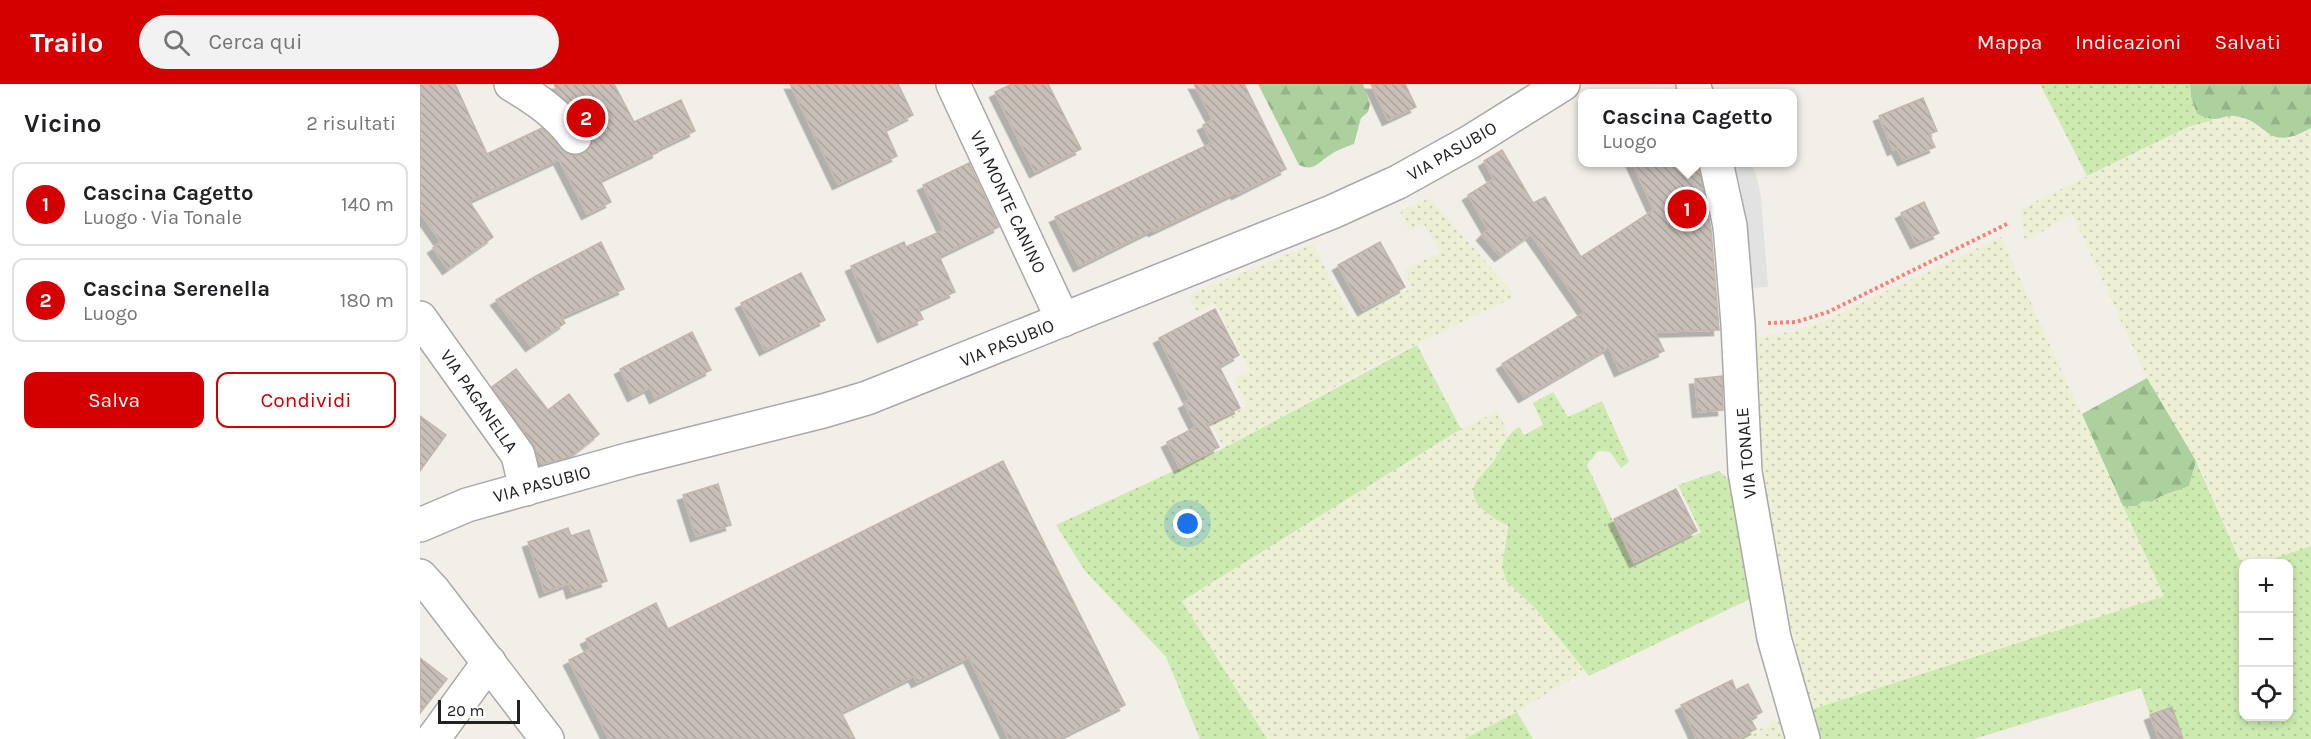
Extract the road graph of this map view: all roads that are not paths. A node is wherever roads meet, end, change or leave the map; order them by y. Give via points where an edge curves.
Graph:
1 (511, 84) edge
2 (953, 84) edge
3 (1563, 84) edge
4 (575, 136) dead end
5 (1717, 167) edge
6 (420, 318) edge
7 (1063, 320) junction
8 (526, 489) junction
9 (420, 525) edge
10 (420, 576) edge
11 (489, 662) junction
12 (434, 739) edge
13 (547, 739) edge
14 (1803, 739) edge

1 - 4 street via 562,119
2 - 7 street, VIA MONTE CANINO
3 - 7 street, VIA PASUBIO via 1398,182
5 - 14 street, VIA TONALE via 1730,226 1746,483 1774,638
6 - 8 street, VIA PAGANELLA via 518,454
7 - 8 street, VIA PASUBIO via 867,398
8 - 9 street, VIA PASUBIO via 467,505
10 - 11 street
11 - 12 street
11 - 13 street

